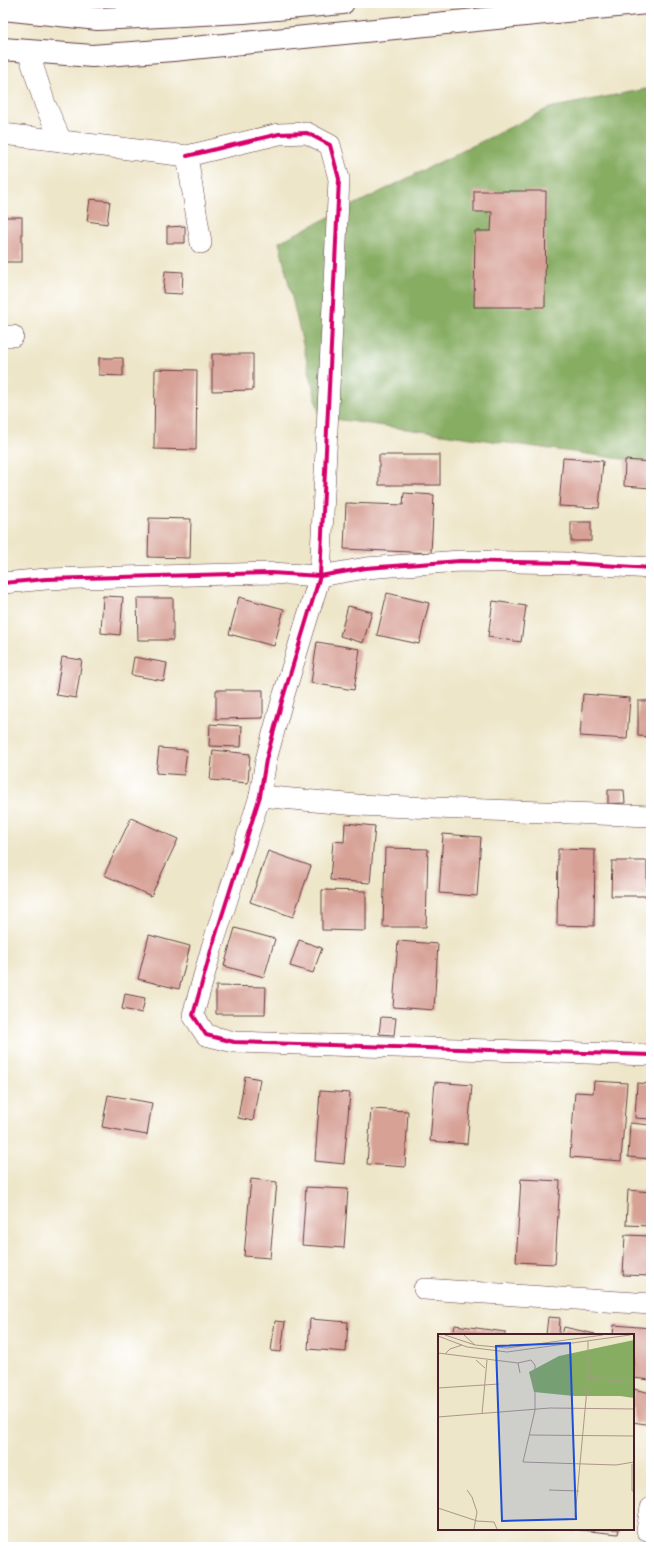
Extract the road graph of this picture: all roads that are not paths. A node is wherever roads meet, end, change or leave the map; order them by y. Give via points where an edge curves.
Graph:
1 (343, 3) edge
2 (647, 3) edge
3 (3, 9) edge
4 (3, 49) edge
5 (28, 51) junction
6 (3, 134) edge
7 (61, 141) junction
8 (187, 156) junction
9 (201, 243) dead end
10 (651, 568) edge
11 (320, 576) junction
12 (3, 583) edge
13 (260, 796) junction
14 (651, 816) edge
15 (651, 1055) edge
16 (424, 1289) dead end
17 (651, 1304) edge
18 (651, 1508) edge
19 (648, 1530) dead end

1 - 3 highway via 244,12 98,19
2 - 5 highway via 92,56
4 - 5 highway
5 - 7 street
6 - 7 street
7 - 8 street
8 - 9 street
8 - 11 street via 279,134 306,133 330,145 339,179
10 - 11 street via 460,561 366,568
11 - 12 street via 271,573 46,579
11 - 13 street via 280,708 266,760
13 - 14 street via 380,806
13 - 15 street via 193,1015 206,1035 234,1042
16 - 17 street
18 - 19 street

